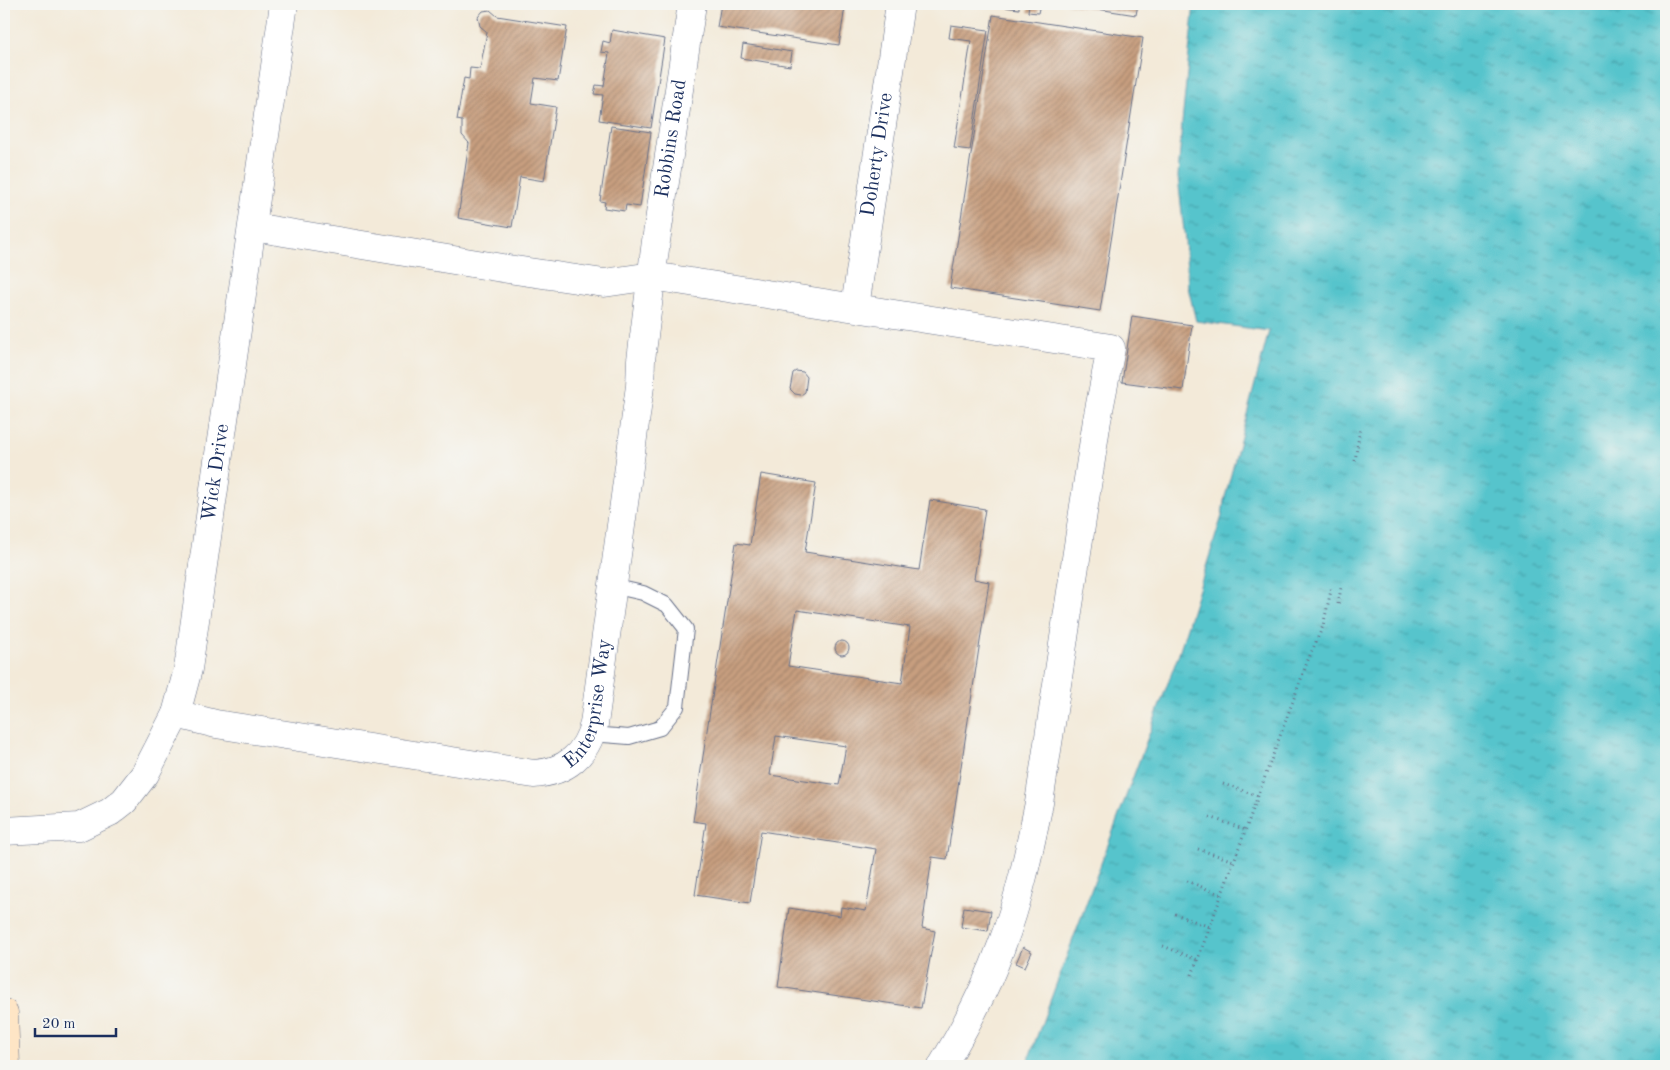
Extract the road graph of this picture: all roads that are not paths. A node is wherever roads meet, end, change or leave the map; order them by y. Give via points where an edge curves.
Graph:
1 (284, 4) edge
2 (692, 4) edge
3 (900, 4) edge
4 (253, 227) junction
5 (652, 276) junction
6 (855, 307) junction
7 (612, 586) junction
8 (176, 714) junction
9 (592, 734) junction
10 (4, 831) edge
11 (4, 1013) edge
12 (6, 1066) edge
13 (942, 1066) edge

1 - 4 street, Wick Drive
2 - 5 street, Robbins Road
3 - 6 street, Doherty Drive
4 - 5 street via 604,283
4 - 8 street, Wick Drive via 188,669
5 - 6 street
5 - 7 street, Enterprise Way
6 - 13 street via 1111,348 1097,420 1043,779 1027,860 1007,931 989,978
7 - 9 street, Enterprise Way
7 - 9 lane via 643,593 667,605 686,629 677,707 660,728 629,737
8 - 9 street, Enterprise Way via 216,724 534,774 566,765 582,752
8 - 10 street, Wick Drive via 140,781 110,812 79,827
11 - 12 street

